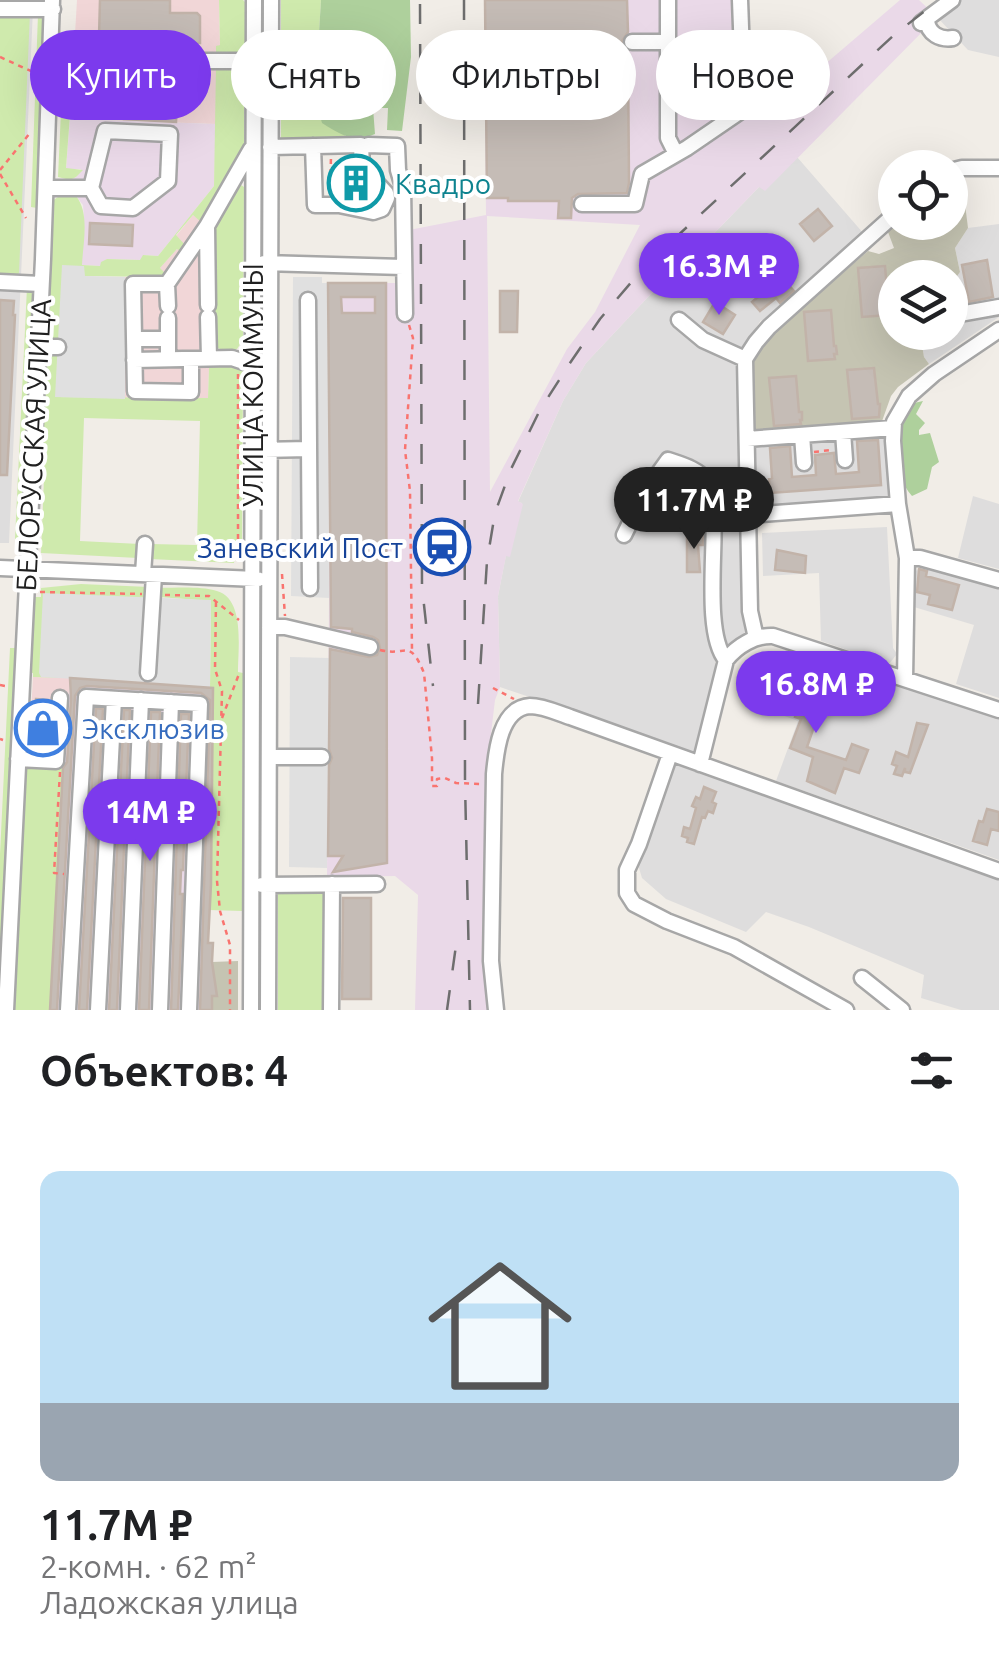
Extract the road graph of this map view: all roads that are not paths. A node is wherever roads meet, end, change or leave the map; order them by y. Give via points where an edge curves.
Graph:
1 (254, 0) edge
2 (271, 0) edge
3 (668, 0) edge
4 (740, 0) edge
5 (952, 0) edge
6 (52, 5) edge
7 (0, 9) edge
8 (51, 30) edge
9 (254, 30) edge
10 (271, 30) edge
11 (668, 30) edge
12 (953, 38) dead end
13 (49, 120) edge
14 (253, 120) edge
15 (270, 120) edge
16 (668, 120) edge
17 (253, 144) junction
18 (313, 146) junction
19 (368, 146) dead end
20 (270, 147) junction
21 (676, 154) junction
22 (968, 168) edge
23 (999, 168) edge
24 (46, 188) junction
25 (91, 188) junction
26 (582, 204) dead end
27 (208, 226) junction
28 (878, 229) edge
29 (270, 262) junction
30 (253, 263) junction
31 (403, 266) junction
32 (0, 282) edge
33 (41, 284) junction
34 (167, 284) junction
35 (308, 300) dead end
36 (999, 307) edge
37 (968, 313) edge
38 (405, 314) road end
39 (679, 320) dead end
40 (999, 330) edge
41 (168, 338) junction
42 (134, 339) junction
43 (38, 346) junction
44 (58, 347) dead end
45 (209, 358) junction
46 (168, 359) junction
47 (191, 359) junction
48 (745, 359) junction
49 (134, 360) junction
50 (246, 362) junction
51 (894, 428) junction
52 (843, 432) junction
53 (802, 435) junction
54 (747, 439) junction
55 (309, 449) junction
56 (253, 450) junction
57 (269, 450) junction
58 (845, 460) dead end
59 (804, 463) dead end
60 (898, 504) junction
61 (749, 515) junction
62 (624, 535) dead end
63 (145, 544) dead end
64 (907, 558) junction
65 (0, 568) edge
66 (27, 569) junction
67 (148, 575) junction
68 (275, 575) junction
69 (251, 579) junction
70 (999, 580) edge
71 (310, 588) dead end
72 (277, 627) junction
73 (756, 638) junction
74 (370, 647) road end
75 (726, 660) junction
76 (148, 673) dead end
77 (905, 680) junction
78 (60, 698) dead end
79 (114, 699) junction
80 (141, 700) junction
81 (574, 701) dead end
82 (171, 702) junction
83 (999, 710) edge
84 (570, 717) junction
85 (670, 754) junction
86 (269, 757) junction
87 (322, 757) dead end
88 (18, 759) junction
89 (700, 764) junction
90 (490, 789) junction
91 (511, 799) dead end
92 (999, 871) edge
93 (332, 884) junction
94 (378, 884) dead end
95 (252, 885) junction
96 (268, 885) junction
97 (862, 978) dead end
98 (6, 1010) edge
99 (68, 1010) edge
100 (98, 1010) edge
101 (128, 1010) edge
102 (160, 1010) edge
103 (188, 1010) edge
104 (251, 1010) edge
105 (268, 1010) edge
106 (331, 1010) edge
107 (496, 1010) edge
108 (846, 1010) edge
109 (902, 1010) edge

1 - 9 street, УЛИЦА КОММУНЫ
2 - 10 street, УЛИЦА КОММУНЫ
3 - 11 street
4 - 21 street via 744,109
5 - 12 street via 924,21 933,34
6 - 7 street
6 - 8 street, БЕЛОРУССКАЯ УЛИЦА
13 - 24 street, БЕЛОРУССКАЯ УЛИЦА
14 - 17 street, УЛИЦА КОММУНЫ
15 - 20 street, УЛИЦА КОММУНЫ
16 - 21 street
17 - 27 street
17 - 30 street, УЛИЦА КОММУНЫ
18 - 18 street via 360,145 362,167 387,198 382,209 315,205
18 - 20 street
19 - 31 street via 397,146
20 - 29 street, УЛИЦА КОММУНЫ
21 - 26 street via 642,174 634,204
22 - 23 street
24 - 25 street
24 - 33 street, БЕЛОРУССКАЯ УЛИЦА
25 - 25 street via 100,206 133,208 168,180 170,134 106,131
27 - 34 street
27 - 45 street
28 - 48 street via 769,327
29 - 30 street
29 - 31 street
29 - 57 street, УЛИЦА КОММУНЫ
30 - 50 street, УЛИЦА КОММУНЫ
31 - 38 street
32 - 33 street
33 - 43 street, БЕЛОРУССКАЯ УЛИЦА
34 - 41 street
34 - 42 street via 133,284
35 - 55 street
36 - 37 street
39 - 48 street via 703,340
40 - 51 street via 908,396
41 - 42 street
41 - 46 street
42 - 49 street
43 - 44 street
43 - 66 street, БЕЛОРУССКАЯ УЛИЦА
45 - 47 street
45 - 50 street
46 - 47 street
46 - 49 street
47 - 49 street via 191,392 135,391
48 - 54 street
50 - 56 street, УЛИЦА КОММУНЫ
51 - 52 street
51 - 60 street
52 - 53 street
52 - 58 street
53 - 54 street
53 - 59 street
54 - 61 street
55 - 57 street
55 - 71 street
56 - 57 street
56 - 69 street, УЛИЦА КОММУНЫ
57 - 68 street, УЛИЦА КОММУНЫ
60 - 61 street
60 - 64 street
61 - 73 street
62 - 75 street via 668,460 695,469 711,485 717,644
63 - 67 street
64 - 70 street
64 - 77 street
65 - 66 street
66 - 67 street
66 - 88 street, БЕЛОРУССКАЯ УЛИЦА
67 - 69 street
67 - 76 street
68 - 69 street
68 - 72 street, УЛИЦА КОММУНЫ
69 - 95 street, УЛИЦА КОММУНЫ
72 - 74 street
72 - 86 street, УЛИЦА КОММУНЫ
73 - 75 street
73 - 77 street via 773,636
75 - 89 street
77 - 83 street
78 - 88 street via 56,761
79 - 80 street
79 - 99 street via 86,697
79 - 100 street
80 - 82 street
80 - 101 street
81 - 84 street
82 - 102 street
82 - 103 street via 200,704
84 - 85 street
84 - 90 street via 530,706 513,714 496,749
85 - 89 street
85 - 108 street via 627,870 627,894 634,904 734,947
86 - 87 street
86 - 96 street, УЛИЦА КОММУНЫ
88 - 98 street, БЕЛОРУССКАЯ УЛИЦА
89 - 92 street
90 - 91 street
90 - 107 street
93 - 94 street
93 - 96 street
93 - 106 street
95 - 96 street
95 - 104 street, УЛИЦА КОММУНЫ
96 - 105 street, УЛИЦА КОММУНЫ
97 - 109 street

